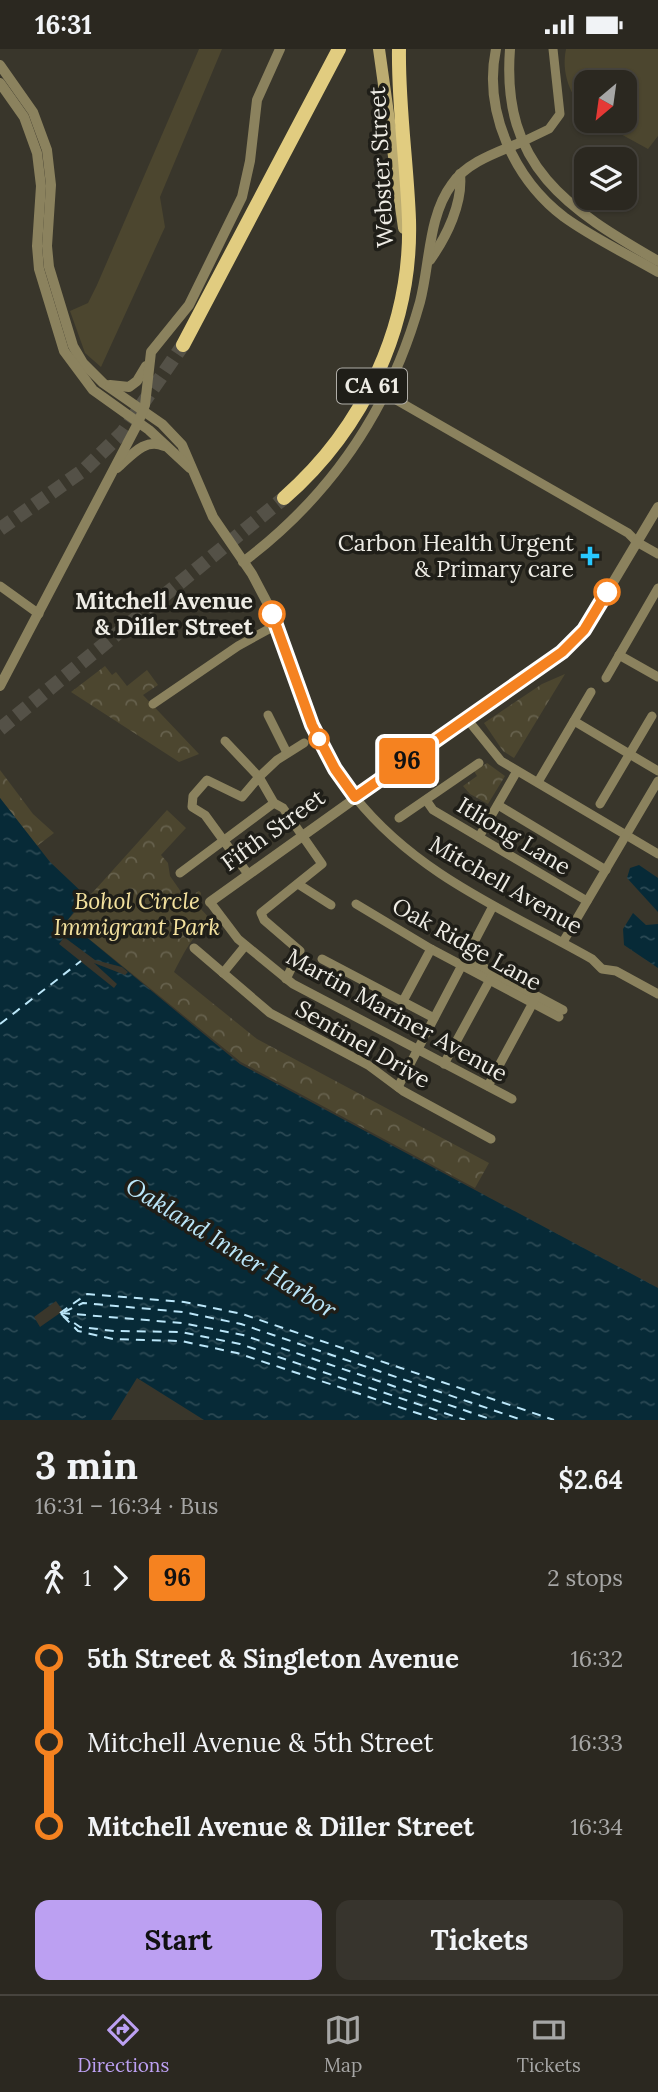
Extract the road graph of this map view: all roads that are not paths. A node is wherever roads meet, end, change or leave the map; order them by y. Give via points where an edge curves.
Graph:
1 (280, 49) edge
2 (328, 49) edge
3 (339, 49) edge
4 (379, 49) edge
5 (400, 49) edge
6 (405, 49) edge
7 (496, 49) edge
8 (510, 49) edge
9 (553, 49) edge
10 (0, 65) edge
11 (400, 74) junction
12 (0, 83) edge
13 (297, 130) junction
14 (524, 141) junction
15 (509, 148) junction
16 (408, 249) junction
17 (658, 261) edge
18 (658, 272) edge
19 (183, 345) tunnel mouth
20 (148, 361) junction
21 (103, 383) junction
22 (386, 394) junction
23 (143, 411) junction
24 (138, 423) junction
25 (170, 450) junction
26 (117, 468) junction
27 (190, 468) junction
28 (284, 498) tunnel mouth
29 (658, 507) edge
30 (637, 542) junction
31 (658, 554) edge
32 (243, 562) junction
33 (0, 586) edge
34 (658, 588) edge
35 (655, 599) edge
36 (39, 614) junction
37 (278, 624) junction
38 (619, 655) junction
39 (606, 677) dead end
40 (658, 677) edge
41 (0, 685) edge
42 (591, 692) dead end
43 (153, 703) dead end
44 (268, 715) dead end
45 (652, 716) dead end
46 (467, 719) junction
47 (573, 721) junction
48 (225, 741) dead end
49 (304, 743) dead end
50 (287, 753) junction
51 (629, 754) junction
52 (479, 764) dead end
53 (517, 771) junction
54 (658, 771) edge
55 (259, 777) junction
56 (538, 782) junction
57 (658, 782) edge
58 (355, 797) junction
59 (426, 800) junction
60 (274, 803) junction
61 (600, 804) dead end
62 (498, 805) junction
63 (399, 818) dead end
64 (303, 834) junction
65 (626, 835) junction
66 (479, 837) junction
67 (224, 841) junction
68 (658, 854) edge
69 (606, 870) junction
70 (180, 873) dead end
71 (248, 874) junction
72 (299, 884) junction
73 (587, 901) junction
74 (210, 902) joint
75 (356, 904) dead end
76 (331, 905) dead end
77 (493, 907) junction
78 (563, 943) junction
79 (245, 946) junction
80 (194, 948) dead end
81 (431, 949) junction
82 (322, 959) dead end
83 (464, 961) junction
84 (223, 973) junction
85 (492, 977) junction
86 (285, 979) junction
87 (658, 994) edge
88 (535, 1000) junction
89 (403, 1001) junction
90 (561, 1014) dead end
91 (434, 1018) junction
92 (417, 1050) junction
93 (444, 1064) junction
94 (398, 1087) junction
95 (488, 1087) junction
96 (512, 1099) dead end
97 (491, 1139) dead end

1 - 20 street via 257,100 248,172 237,210 189,305 156,343
2 - 13 main road
3 - 13 main road
4 - 16 main road
5 - 11 main road, Webster Street / CA 61
6 - 11 main road
7 - 15 street via 495,104
8 - 14 street via 512,101
9 - 14 street via 560,114 549,129
10 - 21 street, Mitchell Avenue via 33,112 44,137 51,175 47,246 52,278 73,346
11 - 16 main road, Webster Street / CA 61
12 - 24 street via 24,117 37,153 41,186 37,258 59,339 70,362 93,390
13 - 19 main road
14 - 15 street
14 - 17 street via 546,179 574,209
15 - 18 street via 529,181 555,209
15 - 22 street via 460,174 443,200 415,318
16 - 28 main road, Webster Street / CA 61 via 396,323 372,386 333,447
20 - 21 street via 134,384 123,388
20 - 23 street
21 - 23 street, Mitchell Avenue
22 - 30 street
22 - 32 street via 354,450 324,489
23 - 24 street
23 - 27 street, Mitchell Avenue via 176,437 192,462
24 - 25 street
24 - 26 street
25 - 26 street via 149,443
25 - 27 street
26 - 36 street
27 - 32 street, Mitchell Avenue via 213,517
29 - 30 street, Fifth Street
30 - 31 street
30 - 46 street, Fifth Street via 577,639
32 - 37 street, Mitchell Avenue
33 - 36 street
34 - 35 street
35 - 38 street
36 - 41 street
37 - 43 street
37 - 58 street, Mitchell Avenue via 312,725
38 - 39 street
38 - 40 street
42 - 47 street
44 - 50 street
45 - 51 street
46 - 53 street via 493,753
46 - 58 street, Fifth Street
47 - 51 street
47 - 56 street
48 - 55 street
49 - 50 street
50 - 55 street
51 - 54 street
51 - 61 street
52 - 59 street
53 - 56 street
53 - 62 street
55 - 60 street
55 - 67 street via 242,797 207,780 193,796 193,808 205,815
56 - 65 street
57 - 65 street
58 - 64 street, Fifth Street
58 - 77 street, Mitchell Avenue via 409,853
59 - 63 street
59 - 66 street, Itliong Lane via 433,810
60 - 64 street via 283,807
60 - 67 street
62 - 66 street
62 - 69 street
64 - 71 street, Fifth Street
64 - 72 street via 323,864
65 - 68 street
65 - 69 street
66 - 73 street, Itliong Lane
67 - 70 street
67 - 71 street
69 - 73 street
71 - 74 street, Fifth Street
72 - 76 street
72 - 86 street via 261,913 300,951
73 - 78 street
74 - 79 street, Martin Mariner Avenue
75 - 81 street, Oak Ridge Lane
77 - 78 street, Mitchell Avenue
77 - 83 street
78 - 87 street, Mitchell Avenue via 602,969
79 - 84 street
79 - 86 street, Martin Mariner Avenue
80 - 84 street, Sentinel Drive
81 - 83 street, Oak Ridge Lane
81 - 89 street
82 - 89 street
83 - 85 street, Oak Ridge Lane
83 - 91 street
84 - 94 street, Sentinel Drive via 270,1013 382,1073
85 - 88 street, Oak Ridge Lane
85 - 93 street
86 - 92 street, Martin Mariner Avenue
88 - 90 street, Oak Ridge Lane
88 - 95 street
89 - 91 street
91 - 92 street
92 - 93 street, Martin Mariner Avenue
92 - 94 street
93 - 95 street, Martin Mariner Avenue
94 - 97 street, Sentinel Drive
95 - 96 street, Martin Mariner Avenue

